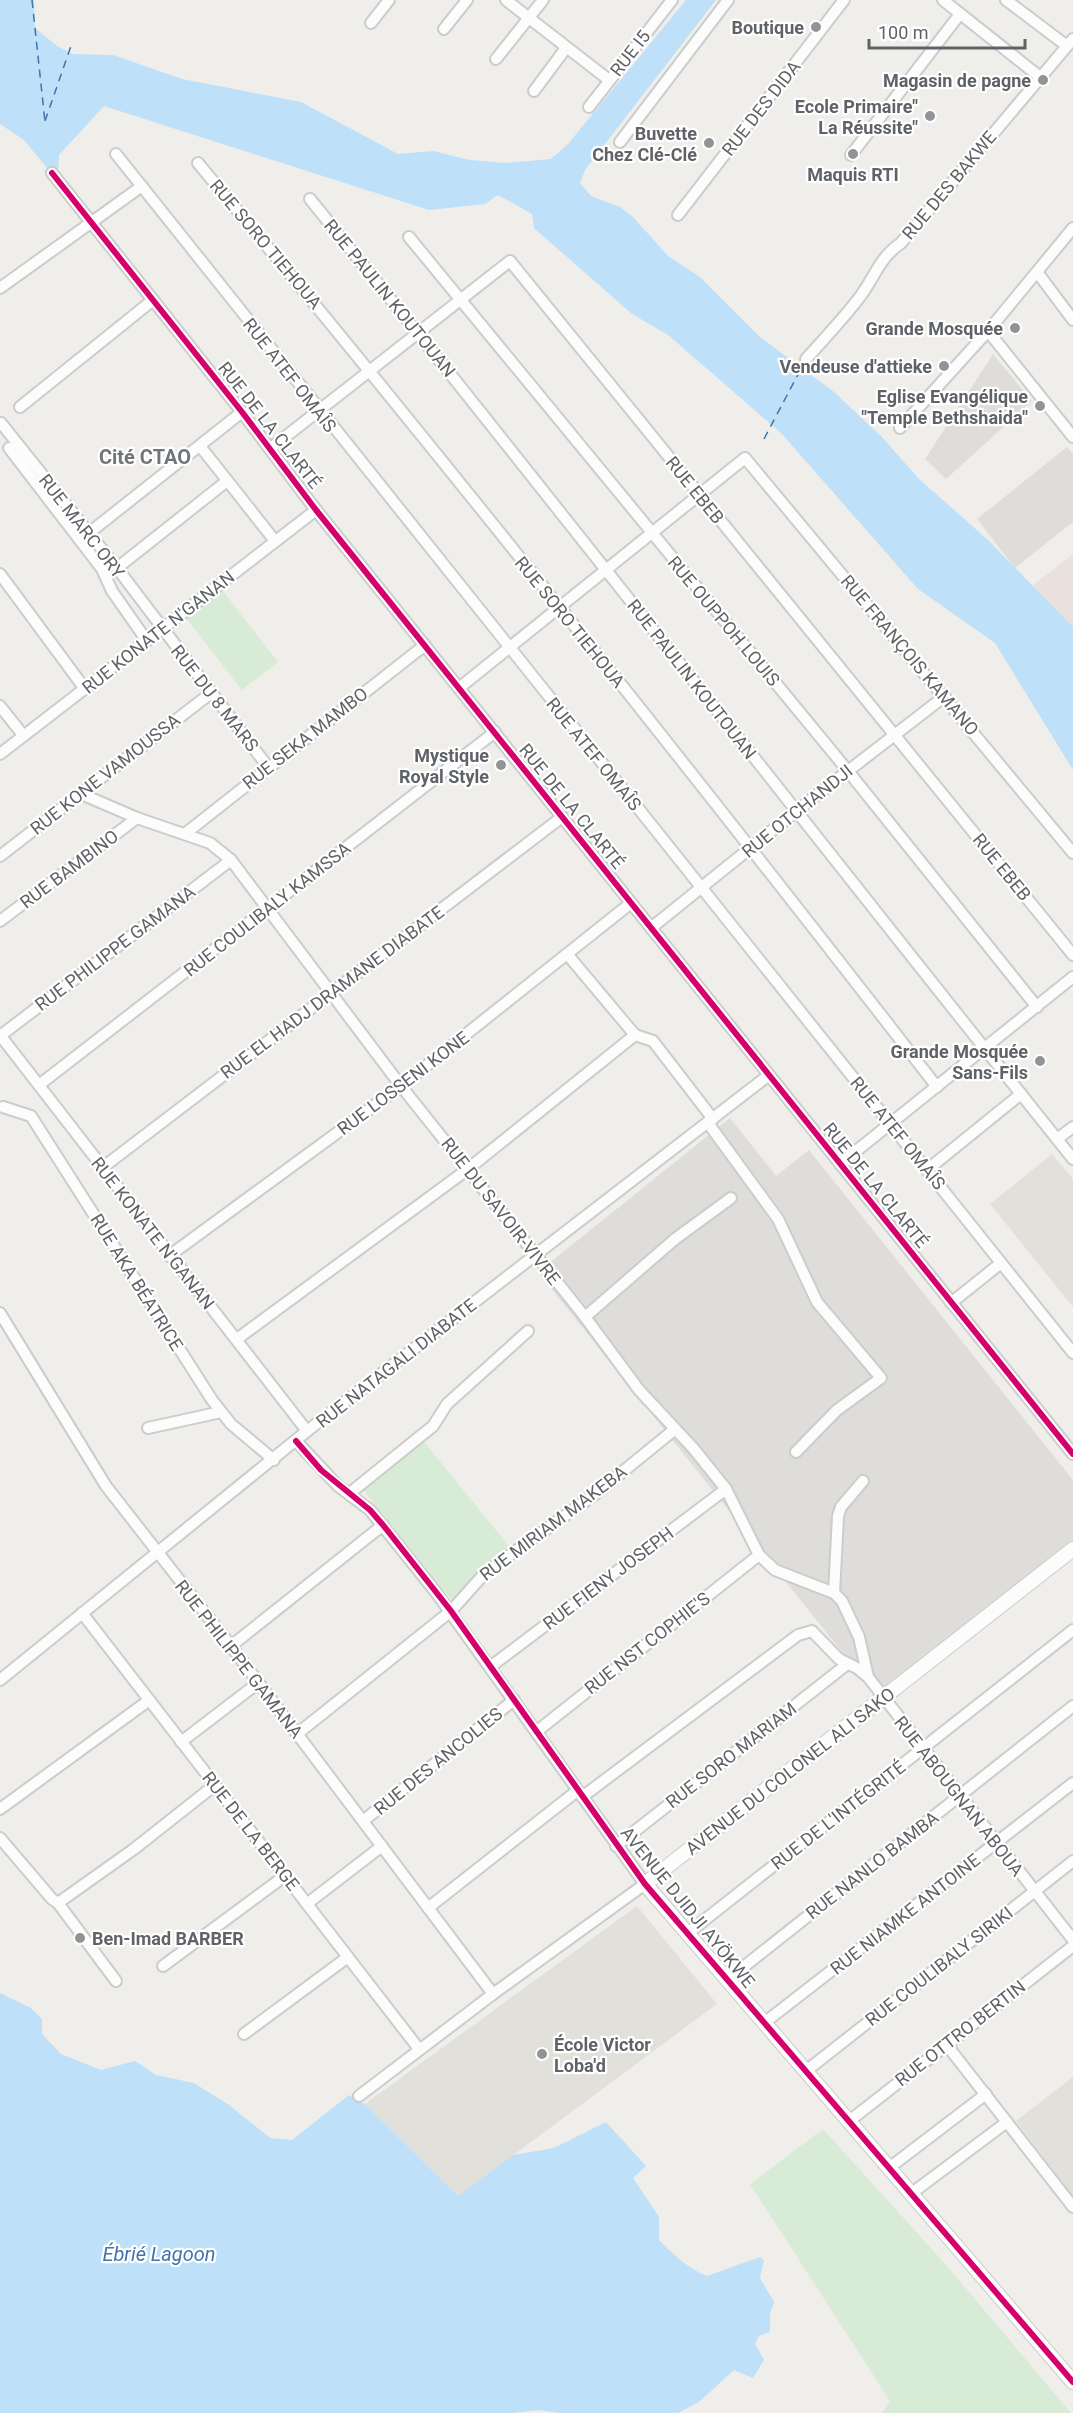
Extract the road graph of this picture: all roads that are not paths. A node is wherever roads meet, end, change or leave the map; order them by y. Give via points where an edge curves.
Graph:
1 (389, 0) edge
2 (467, 0) edge
3 (506, 0) edge
4 (543, 0) edge
5 (672, 0) edge
6 (728, 0) edge
7 (844, 0) edge
8 (943, 0) edge
9 (1006, 0) edge
10 (960, 14) junction
11 (529, 18) junction
12 (371, 23) dead end
13 (444, 29) dead end
14 (1070, 43) edge
15 (566, 48) junction
16 (496, 59) dead end
17 (1040, 77) junction
18 (609, 80) junction
19 (534, 91) dead end
20 (589, 107) dead end
21 (620, 142) dead end
22 (116, 154) dead end
23 (851, 155) dead end
24 (198, 163) dead end
25 (52, 173) dead end
26 (142, 186) junction
27 (310, 199) dead end
28 (678, 215) dead end
29 (91, 223) junction
30 (1073, 228) edge
31 (409, 237) dead end
32 (1037, 272) junction
33 (0, 288) edge
34 (461, 299) junction
35 (153, 300) junction
36 (1073, 320) edge
37 (988, 331) junction
38 (419, 333) junction
39 (806, 359) dead end
40 (369, 372) junction
41 (20, 407) dead end
42 (242, 412) junction
43 (320, 412) junction
44 (1, 423) edge
45 (900, 428) dead end
46 (1073, 437) edge
47 (200, 446) junction
48 (9, 448) dead end
49 (271, 448) junction
50 (227, 481) junction
51 (699, 496) junction
52 (316, 510) junction
53 (89, 534) junction
54 (652, 534) junction
55 (275, 542) junction
56 (117, 568) junction
57 (607, 570) junction
58 (0, 574) edge
59 (559, 609) junction
60 (162, 630) junction
61 (147, 641) junction
62 (424, 645) junction
63 (508, 648) junction
64 (459, 688) junction
65 (85, 689) junction
66 (211, 693) junction
67 (945, 696) junction
68 (0, 706) edge
69 (495, 732) junction
70 (895, 734) junction
71 (23, 735) junction
72 (0, 754) edge
73 (268, 767) junction
74 (848, 771) junction
75 (79, 793) junction
76 (795, 812) junction
77 (562, 817) junction
78 (137, 818) junction
79 (186, 833) junction
80 (752, 848) junction
81 (1073, 853) edge
82 (0, 856) edge
83 (231, 860) junction
84 (700, 888) junction
85 (631, 903) junction
86 (267, 909) junction
87 (0, 921) edge
88 (651, 928) junction
89 (567, 954) junction
90 (1073, 955) edge
91 (1073, 977) edge
92 (332, 993) junction
93 (1037, 1007) junction
94 (0, 1035) edge
95 (635, 1035) junction
96 (984, 1048) junction
97 (769, 1075) junction
98 (39, 1085) junction
99 (401, 1086) junction
100 (937, 1087) junction
101 (1021, 1094) junction
102 (3, 1107) dead end
103 (710, 1121) junction
104 (890, 1124) junction
105 (1073, 1127) edge
106 (1057, 1139) junction
107 (1073, 1159) edge
108 (840, 1164) junction
109 (102, 1168) junction
110 (468, 1169) junction
111 (927, 1170) junction
112 (731, 1198) dead end
113 (535, 1254) junction
114 (169, 1256) junction
115 (1001, 1263) junction
116 (951, 1303) junction
117 (0, 1313) edge
118 (585, 1317) junction
119 (528, 1331) dead end
120 (237, 1339) junction
121 (1073, 1353) edge
122 (221, 1412) junction
123 (148, 1428) dead end
124 (674, 1430) junction
125 (307, 1431) junction
126 (296, 1441) junction
127 (796, 1452) dead end
128 (1073, 1454) edge
129 (274, 1460) junction
130 (863, 1481) dead end
131 (726, 1489) junction
132 (350, 1493) junction
133 (383, 1525) junction
134 (1073, 1550) edge
135 (156, 1552) junction
136 (759, 1555) junction
137 (834, 1593) junction
138 (451, 1611) junction
139 (82, 1613) junction
140 (1073, 1630) edge
141 (231, 1646) junction
142 (846, 1665) junction
143 (490, 1667) junction
144 (868, 1677) junction
145 (0, 1680) edge
146 (258, 1683) junction
147 (883, 1699) junction
148 (514, 1700) junction
149 (148, 1701) junction
150 (1073, 1706) edge
151 (536, 1732) junction
152 (297, 1734) junction
153 (181, 1742) junction
154 (922, 1749) junction
155 (1073, 1783) edge
156 (215, 1785) junction
157 (580, 1794) junction
158 (959, 1796) junction
159 (0, 1809) edge
160 (363, 1821) junction
161 (0, 1838) edge
162 (996, 1843) junction
163 (382, 1846) junction
164 (616, 1846) junction
165 (1073, 1861) edge
166 (286, 1875) junction
167 (645, 1884) junction
168 (1034, 1892) junction
169 (58, 1903) junction
170 (308, 1903) junction
171 (428, 1908) junction
172 (688, 1933) junction
173 (1073, 1941) edge
174 (1073, 1946) edge
175 (348, 1957) junction
176 (163, 1966) dead end
177 (727, 1980) junction
178 (116, 1982) dead end
179 (493, 1994) junction
180 (764, 2023) junction
181 (244, 2034) dead end
182 (946, 2044) junction
183 (419, 2049) junction
184 (806, 2072) junction
185 (986, 2094) junction
186 (359, 2096) dead end
187 (1007, 2121) junction
188 (848, 2122) junction
189 (890, 2168) junction
190 (912, 2193) junction
191 (1073, 2206) edge
192 (1073, 2382) edge

1 - 12 street
2 - 13 street
3 - 11 street
4 - 11 street
5 - 18 street, RUE I5
6 - 21 street
7 - 28 street, RUE DES DIDA
8 - 10 street
9 - 14 street
10 - 17 street
10 - 23 street
11 - 15 street
11 - 16 street
14 - 17 street, RUE DES BAKWE
15 - 18 street
15 - 19 street
17 - 39 street, RUE DES BAKWE via 901,243 884,255 877,273 857,300
18 - 20 street, RUE I5
22 - 26 street, RUE ATEF OMAÎS
24 - 40 street, RUE SORO TIEHOUA
25 - 29 street, RUE DE LA CLARTÉ
26 - 29 street
26 - 43 street, RUE ATEF OMAÎS
27 - 38 street, RUE PAULIN KOUTOUAN
29 - 33 street
29 - 35 street, RUE DE LA CLARTÉ
30 - 32 street
31 - 34 street, RUE OUPPOH LOUIS
32 - 36 street
32 - 37 street
34 - 38 street, RUE EBEB
34 - 51 street, RUE EBEB via 511,261
34 - 54 street, RUE OUPPOH LOUIS
35 - 41 street
35 - 42 street, RUE DE LA CLARTÉ
37 - 45 street
37 - 46 street
38 - 40 street, RUE EBEB
38 - 57 street, RUE PAULIN KOUTOUAN
40 - 43 street, RUE EBEB
40 - 59 street, RUE SORO TIEHOUA
42 - 47 street
42 - 49 street, RUE DE LA CLARTÉ
43 - 49 street, RUE EBEB
43 - 63 street, RUE ATEF OMAÎS
44 - 53 street, RUE MARC ORY
47 - 50 street
47 - 53 street
48 - 61 street via 102,568 112,591
49 - 52 street, RUE DE LA CLARTÉ
50 - 55 street
50 - 56 street
51 - 54 street
51 - 67 street, RUE FRANÇOIS KAMANO via 745,459
51 - 70 street, RUE EBEB
52 - 55 street, RUE KONATE N'GANAN
52 - 62 street, RUE DE LA CLARTÉ
53 - 56 street, RUE MARC ORY
54 - 57 street
54 - 74 street, RUE OUPPOH LOUIS
55 - 60 street, RUE KONATE N'GANAN
56 - 60 street, RUE MARC ORY
57 - 59 street
57 - 76 street, RUE PAULIN KOUTOUAN
58 - 65 street
59 - 63 street
59 - 80 street, RUE SORO TIEHOUA
60 - 61 street, RUE KONATE N'GANAN
60 - 66 street, RUE DU 8 MARS
61 - 65 street, RUE KONATE N'GANAN
62 - 64 street, RUE DE LA CLARTÉ
62 - 73 street, RUE SEKA MAMBO
63 - 64 street
63 - 84 street, RUE ATEF OMAÎS
64 - 69 street, RUE DE LA CLARTÉ
65 - 71 street, RUE KONATE N'GANAN
66 - 73 street, RUE DU 8 MARS
66 - 75 street, RUE KONE VAMOUSSA
67 - 70 street, RUE OTCHANDJI
67 - 81 street, RUE FRANÇOIS KAMANO
68 - 71 street
69 - 77 street, RUE DE LA CLARTÉ
69 - 86 street, RUE COULIBALY KAMSSA
70 - 74 street, RUE OTCHANDJI
70 - 90 street, RUE EBEB
71 - 72 street, RUE KONATE N'GANAN
73 - 79 street, RUE SEKA MAMBO
74 - 76 street, RUE OTCHANDJI
74 - 93 street, RUE OUPPOH LOUIS
75 - 78 street, RUE DU SAVOIR-VIVRE
75 - 82 street, RUE KONE VAMOUSSA
76 - 80 street, RUE OTCHANDJI
76 - 96 street, RUE PAULIN KOUTOUAN
77 - 85 street, RUE DE LA CLARTÉ
77 - 92 street, RUE EL HADJ DRAMANE DIABATE
78 - 79 street, RUE DU SAVOIR-VIVRE
78 - 87 street, RUE BAMBINO
79 - 83 street, RUE DU SAVOIR-VIVRE via 210,843
80 - 84 street, RUE OTCHANDJI
80 - 100 street, RUE SORO TIEHOUA
83 - 86 street, RUE DU SAVOIR-VIVRE
83 - 94 street, RUE PHILIPPE GAMANA
84 - 88 street, RUE OTCHANDJI
84 - 104 street, RUE ATEF OMAÎS
85 - 88 street, RUE DE LA CLARTÉ
85 - 89 street, RUE LOSSENI KONE
86 - 92 street, RUE DU SAVOIR-VIVRE
86 - 98 street, RUE COULIBALY KAMSSA
88 - 97 street, RUE DE LA CLARTÉ
89 - 95 street
89 - 99 street, RUE LOSSENI KONE
91 - 93 street
92 - 99 street, RUE DU SAVOIR-VIVRE
92 - 109 street, RUE EL HADJ DRAMANE DIABATE
93 - 96 street
94 - 98 street, RUE KONATE N'GANAN
95 - 103 street via 653,1041
95 - 110 street
96 - 100 street
96 - 101 street, RUE PAULIN KOUTOUAN
97 - 103 street, RUE NATAGALI DIABATE
97 - 108 street, RUE DE LA CLARTÉ
98 - 109 street, RUE KONATE N'GANAN
99 - 110 street, RUE DU SAVOIR-VIVRE
99 - 114 street, RUE LOSSENI KONE
100 - 104 street
101 - 106 street, RUE PAULIN KOUTOUAN
101 - 111 street
102 - 122 street, RUE AKA BÉATRICE via 31,1116
103 - 113 street, RUE NATAGALI DIABATE
103 - 127 street via 778,1219 818,1302 881,1378 837,1410
104 - 108 street
104 - 111 street, RUE ATEF OMAÎS
105 - 106 street
106 - 107 street, RUE PAULIN KOUTOUAN
108 - 116 street, RUE DE LA CLARTÉ
109 - 114 street, RUE KONATE N'GANAN
110 - 113 street, RUE DU SAVOIR-VIVRE
110 - 120 street
111 - 115 street, RUE ATEF OMAÎS
112 - 118 street via 675,1239
113 - 118 street, RUE DU SAVOIR-VIVRE
113 - 125 street, RUE NATAGALI DIABATE
114 - 120 street, RUE KONATE N'GANAN
115 - 116 street
115 - 121 street, RUE ATEF OMAÎS
116 - 128 street, RUE DE LA CLARTÉ
117 - 135 street, RUE PHILIPPE GAMANA via 99,1476
118 - 124 street, RUE DU SAVOIR-VIVRE
119 - 132 street via 447,1404 434,1426
120 - 125 street, RUE KONATE N'GANAN
122 - 123 street
122 - 129 street, RUE AKA BÉATRICE
124 - 131 street, RUE DU SAVOIR-VIVRE
124 - 138 street, RUE MIRIAM MAKEBA via 594,1495 485,1573
125 - 126 street, RUE NATAGALI DIABATE
126 - 129 street, RUE NATAGALI DIABATE
126 - 132 street, AVENUE DJIDJI AYÖKWE via 321,1470
129 - 135 street, RUE NATAGALI DIABATE
130 - 137 street via 838,1516
131 - 136 street, RUE DU SAVOIR-VIVRE
131 - 143 street, RUE FIENY JOSEPH
132 - 133 street, AVENUE DJIDJI AYÖKWE
133 - 138 street, AVENUE DJIDJI AYÖKWE
133 - 141 street
134 - 147 street, AVENUE DU COLONEL ALI SAKO
135 - 139 street, RUE NATAGALI DIABATE
135 - 141 street, RUE PHILIPPE GAMANA
136 - 137 street, RUE DU SAVOIR-VIVRE via 775,1570
136 - 151 street, RUE NST COPHIE'S
137 - 144 street via 859,1637
138 - 143 street, AVENUE DJIDJI AYÖKWE
138 - 152 street, RUE MIRIAM MAKEBA
139 - 145 street, RUE NATAGALI DIABATE
139 - 149 street, RUE DE LA BERGE
140 - 154 street, RUE DE L'INTÉGRITÉ
141 - 146 street, RUE PHILIPPE GAMANA
142 - 144 street, RUE ABOUGNAN ABOUA
142 - 157 street, RUE ABOUGNAN ABOUA via 818,1636 805,1631
142 - 164 street, RUE SORO MARIAM
143 - 148 street, AVENUE DJIDJI AYÖKWE
144 - 147 street, RUE ABOUGNAN ABOUA
146 - 152 street, RUE PHILIPPE GAMANA
146 - 153 street
147 - 154 street, RUE ABOUGNAN ABOUA
147 - 167 street, AVENUE DU COLONEL ALI SAKO
148 - 151 street, AVENUE DJIDJI AYÖKWE
148 - 160 street, RUE DES ANCOLIES
149 - 153 street, RUE DE LA BERGE
149 - 159 street
150 - 158 street, RUE NANLO BAMBA
151 - 157 street, AVENUE DJIDJI AYÖKWE
152 - 160 street, RUE PHILIPPE GAMANA
153 - 156 street, RUE DE LA BERGE
154 - 158 street, RUE ABOUGNAN ABOUA
154 - 172 street, RUE DE L'INTÉGRITÉ
155 - 162 street, RUE NIAMKE ANTOINE
156 - 166 street, RUE DE LA BERGE
156 - 169 street
157 - 164 street, AVENUE DJIDJI AYÖKWE
157 - 171 street
158 - 162 street, RUE ABOUGNAN ABOUA
158 - 177 street, RUE NANLO BAMBA
160 - 163 street, RUE PHILIPPE GAMANA
161 - 169 street
162 - 168 street, RUE ABOUGNAN ABOUA
162 - 180 street, RUE NIAMKE ANTOINE
163 - 170 street
163 - 171 street, RUE PHILIPPE GAMANA
164 - 167 street, AVENUE DJIDJI AYÖKWE
165 - 168 street, RUE COULIBALY SIRIKI
166 - 170 street, RUE DE LA BERGE
166 - 176 street
167 - 172 street, AVENUE DJIDJI AYÖKWE
167 - 179 street, AVENUE DU COLONEL ALI SAKO
168 - 173 street, RUE ABOUGNAN ABOUA
168 - 184 street, RUE COULIBALY SIRIKI
169 - 178 street
170 - 175 street, RUE DE LA BERGE
171 - 179 street, RUE PHILIPPE GAMANA
172 - 177 street, AVENUE DJIDJI AYÖKWE
174 - 182 street, RUE OTTRO BERTIN
175 - 181 street
175 - 183 street, RUE DE LA BERGE
177 - 180 street, AVENUE DJIDJI AYÖKWE
179 - 183 street, AVENUE DU COLONEL ALI SAKO
180 - 184 street, AVENUE DJIDJI AYÖKWE
182 - 185 street
182 - 188 street, RUE OTTRO BERTIN
183 - 186 street, AVENUE DU COLONEL ALI SAKO
184 - 188 street, AVENUE DJIDJI AYÖKWE
185 - 187 street
185 - 189 street
187 - 190 street
187 - 191 street
188 - 189 street, AVENUE DJIDJI AYÖKWE
189 - 190 street, AVENUE DJIDJI AYÖKWE
190 - 192 street, AVENUE DJIDJI AYÖKWE

